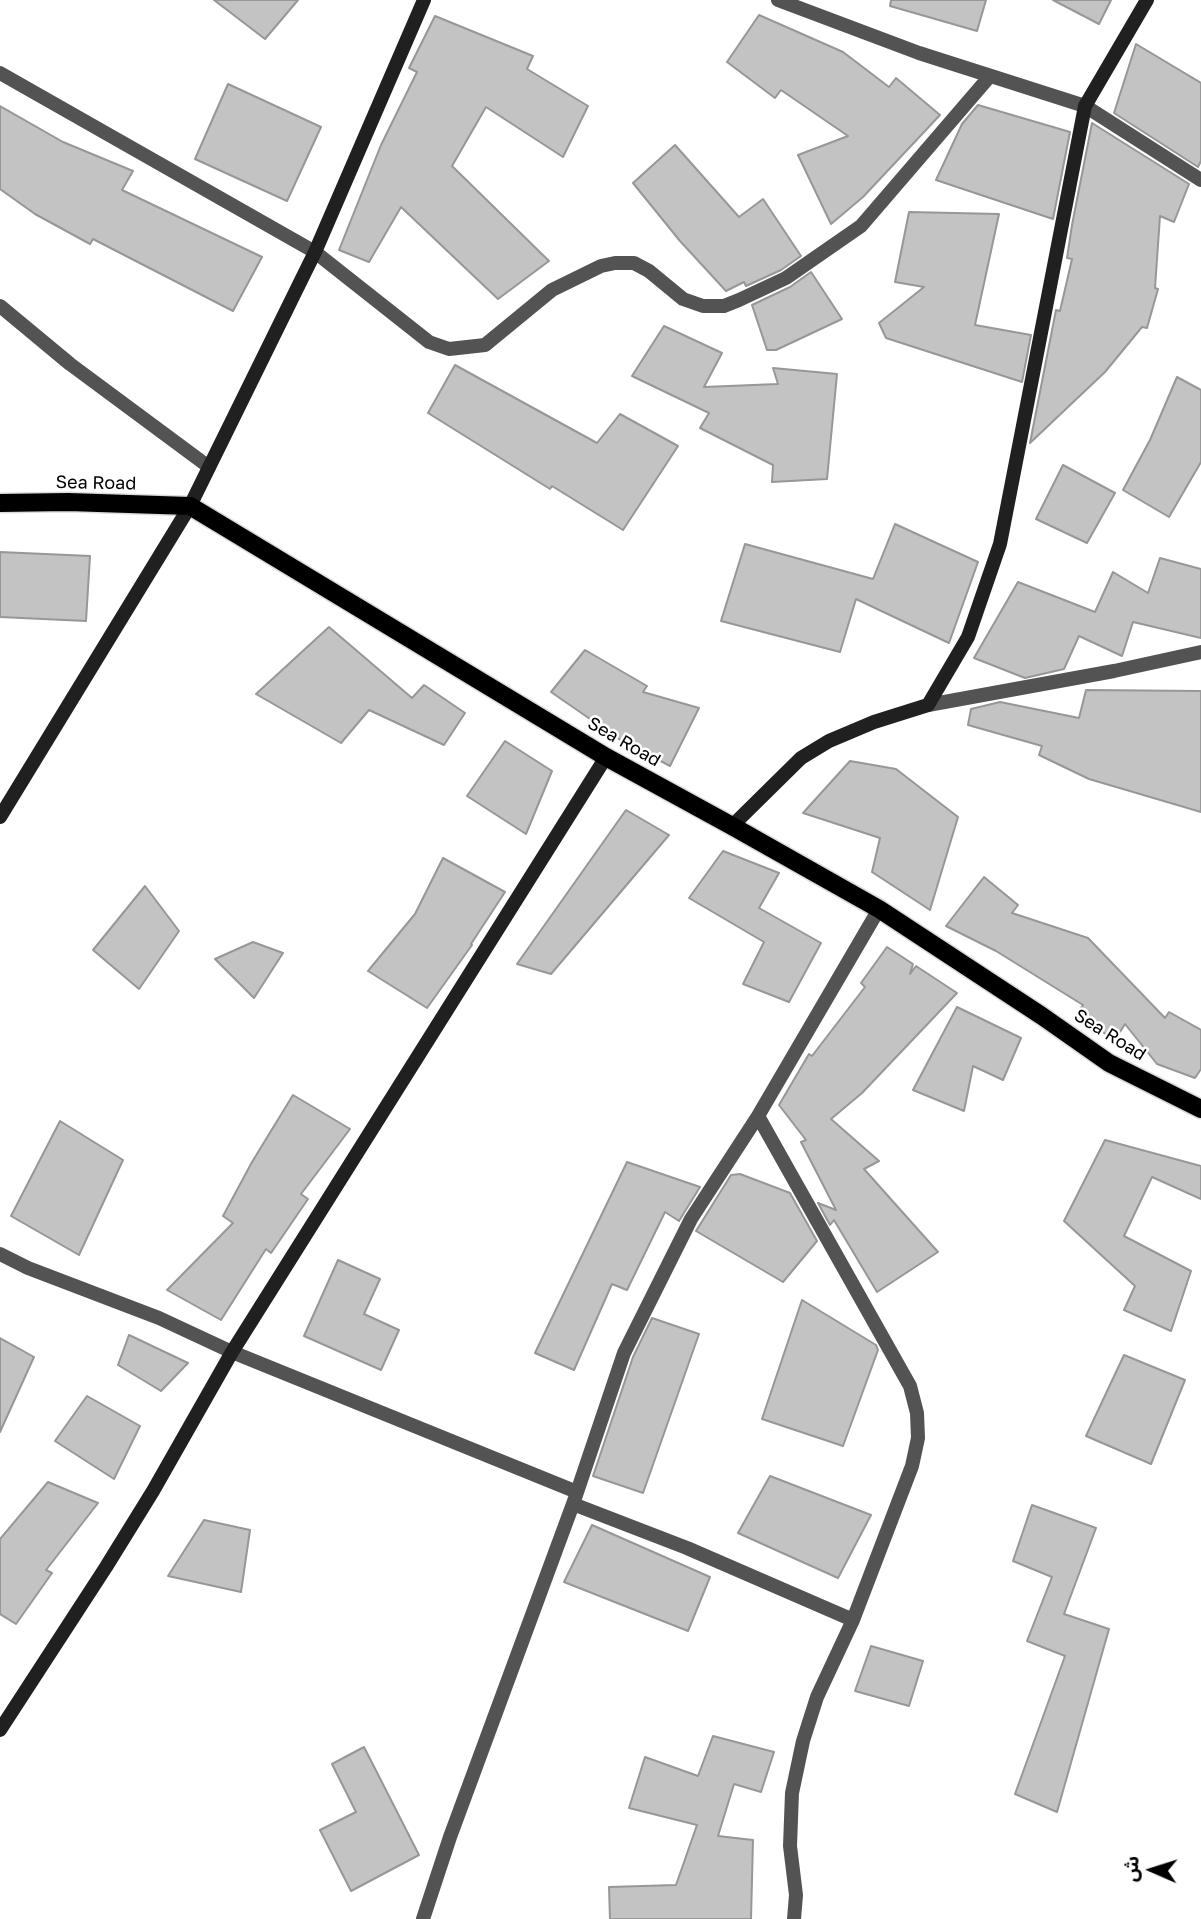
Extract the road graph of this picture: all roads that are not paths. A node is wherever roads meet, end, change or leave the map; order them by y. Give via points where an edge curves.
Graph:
1 (424, 0) edge
2 (778, 0) edge
3 (1147, 0) edge
4 (0, 73) edge
5 (990, 76) junction
6 (1084, 106) junction
7 (1201, 180) edge
8 (315, 252) junction
9 (0, 306) edge
10 (209, 467) junction
11 (0, 503) edge
12 (190, 506) junction
13 (1201, 652) edge
14 (928, 705) junction
15 (606, 757) junction
16 (0, 817) edge
17 (732, 826) junction
18 (879, 909) junction
19 (1201, 1109) edge
20 (758, 1116) junction
21 (0, 1254) edge
22 (232, 1352) junction
23 (575, 1498) junction
24 (853, 1620) junction
25 (0, 1730) edge
26 (423, 1919) edge
27 (794, 1919) edge

1 - 8 main road
2 - 5 street
3 - 6 main road
4 - 8 street
5 - 6 street
5 - 8 street via 861,226 786,278 724,306 703,306 683,299 634,263 615,263 552,290 485,345 449,349 429,342
6 - 7 street
6 - 14 main road via 1000,544 968,637
8 - 10 main road
9 - 10 street
10 - 12 main road
11 - 12 main road, Sea Road
12 - 15 main road, Sea Road
12 - 16 main road
13 - 14 street
14 - 17 main road via 874,722 801,758
15 - 17 main road, Sea Road
15 - 22 main road
17 - 18 main road, Sea Road
18 - 19 main road, Sea Road via 1109,1063
18 - 20 street
20 - 23 street via 691,1219 624,1353
20 - 24 street via 909,1386 917,1413 912,1466
21 - 22 street
22 - 23 street
22 - 25 main road via 146,1502
23 - 24 street
23 - 26 street
24 - 27 street via 817,1697 792,1793

